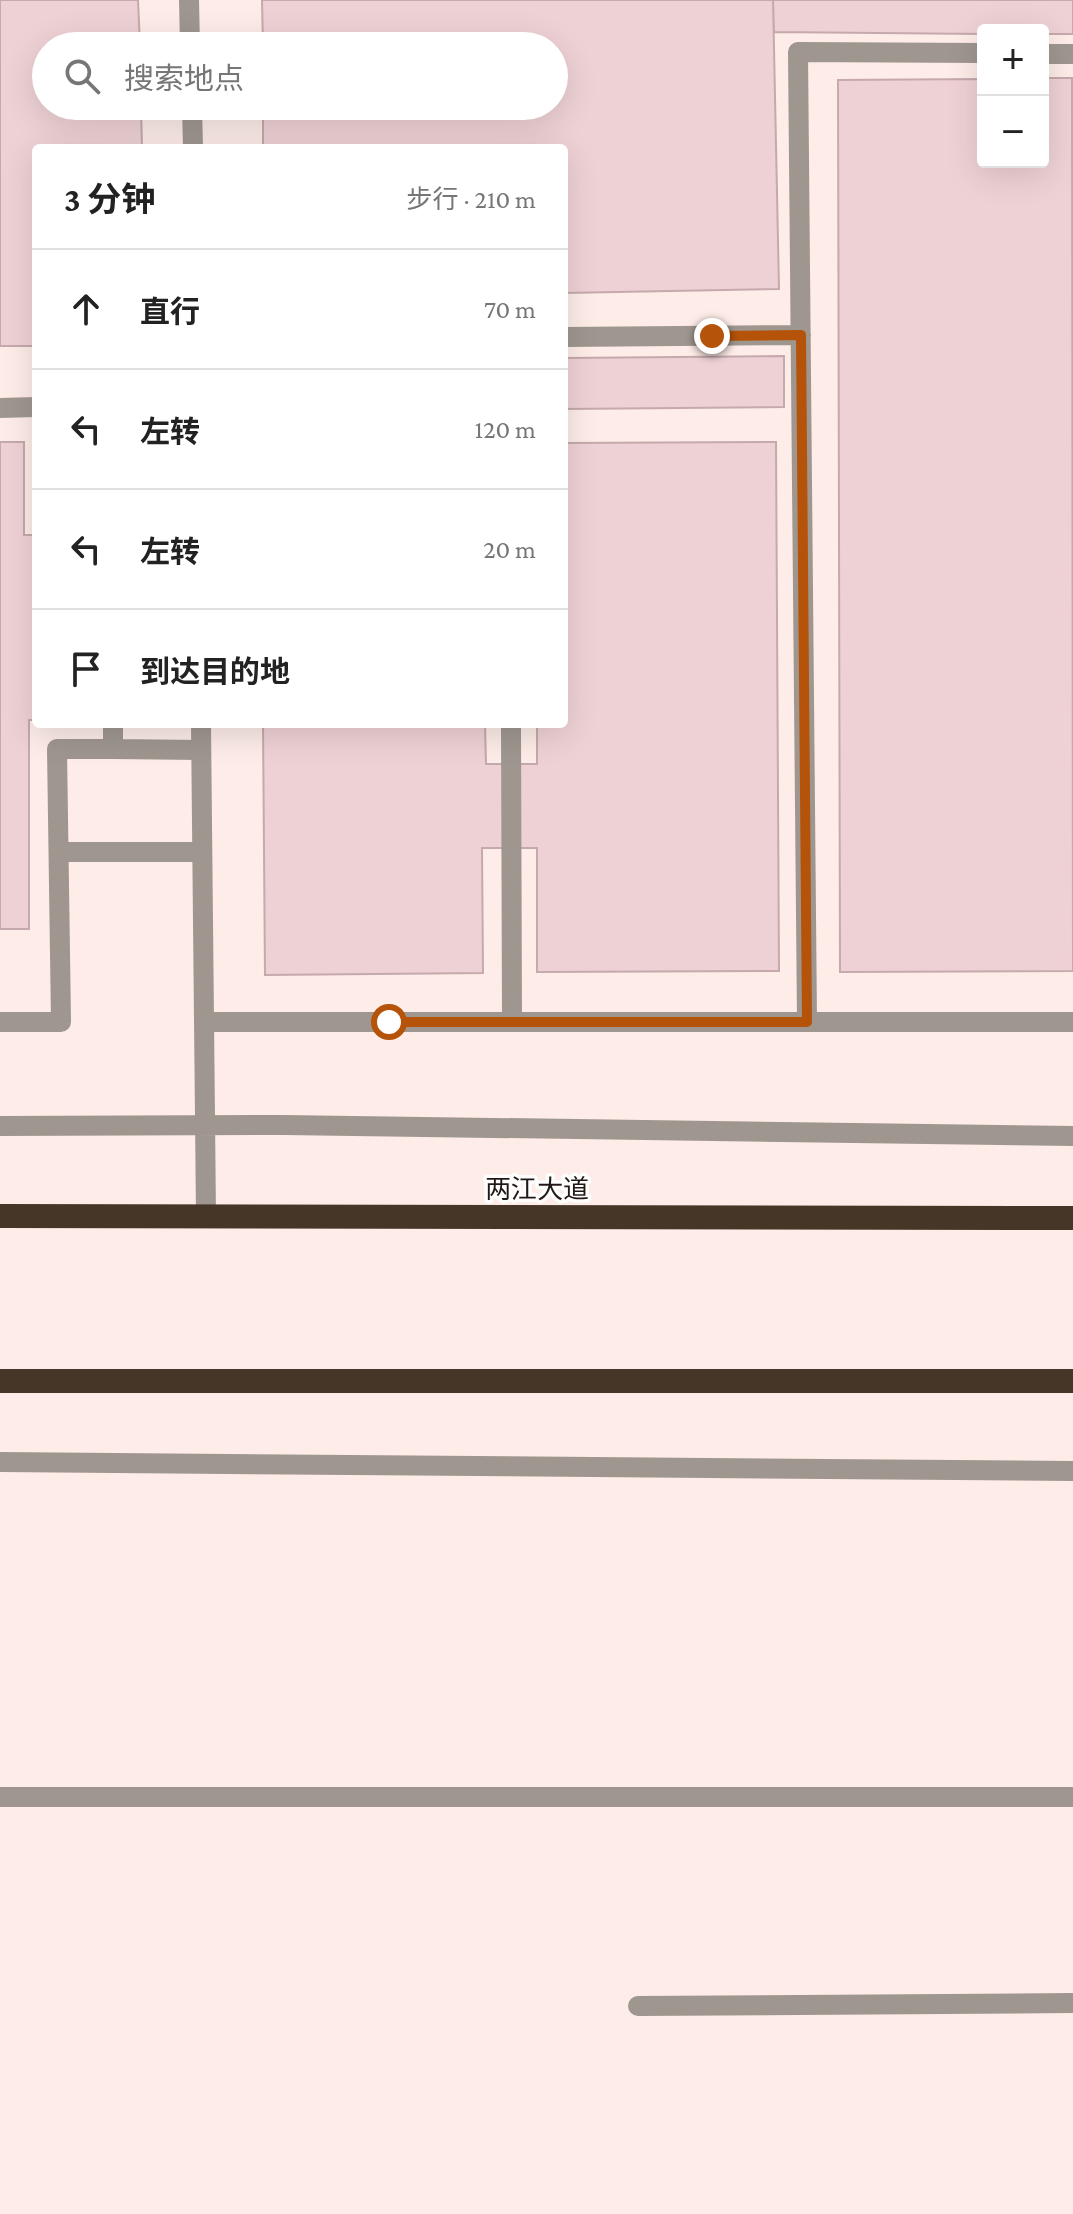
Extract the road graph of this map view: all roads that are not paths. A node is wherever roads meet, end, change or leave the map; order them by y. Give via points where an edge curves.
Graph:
1 (189, 0) edge
2 (190, 32) edge
3 (977, 53) edge
4 (1049, 54) edge
5 (1073, 54) edge
6 (192, 120) edge
7 (193, 144) edge
8 (801, 335) junction
9 (568, 337) edge
10 (32, 407) edge
11 (0, 408) edge
12 (113, 728) edge
13 (201, 728) edge
14 (511, 728) edge
15 (113, 749) junction
16 (201, 750) junction
17 (59, 852) junction
18 (202, 852) junction
19 (0, 1022) edge
20 (204, 1022) junction
21 (512, 1022) junction
22 (807, 1022) junction
23 (1073, 1022) edge
24 (0, 1126) edge
25 (205, 1126) junction
26 (1073, 1136) edge
27 (0, 1216) edge
28 (206, 1216) junction
29 (1073, 1218) edge
30 (0, 1381) edge
31 (1073, 1381) edge
32 (0, 1462) edge
33 (1073, 1471) edge
34 (0, 1797) edge
35 (1073, 1797) edge
36 (1073, 2003) edge
37 (638, 2006) dead end

1 - 2 street
3 - 8 street via 798,52
4 - 5 street
6 - 7 street
8 - 9 street
8 - 22 street
10 - 11 street
12 - 15 street
13 - 16 street
14 - 21 street
15 - 16 street
15 - 17 street via 57,749
16 - 18 street
17 - 18 street
17 - 19 street via 61,1022
18 - 20 street
20 - 21 street
20 - 25 street
21 - 22 street
22 - 23 street
24 - 25 street
25 - 26 street
25 - 28 street
27 - 28 highway, 两江大道
28 - 29 highway, 两江大道
30 - 31 highway
32 - 33 street
34 - 35 street
36 - 37 street

